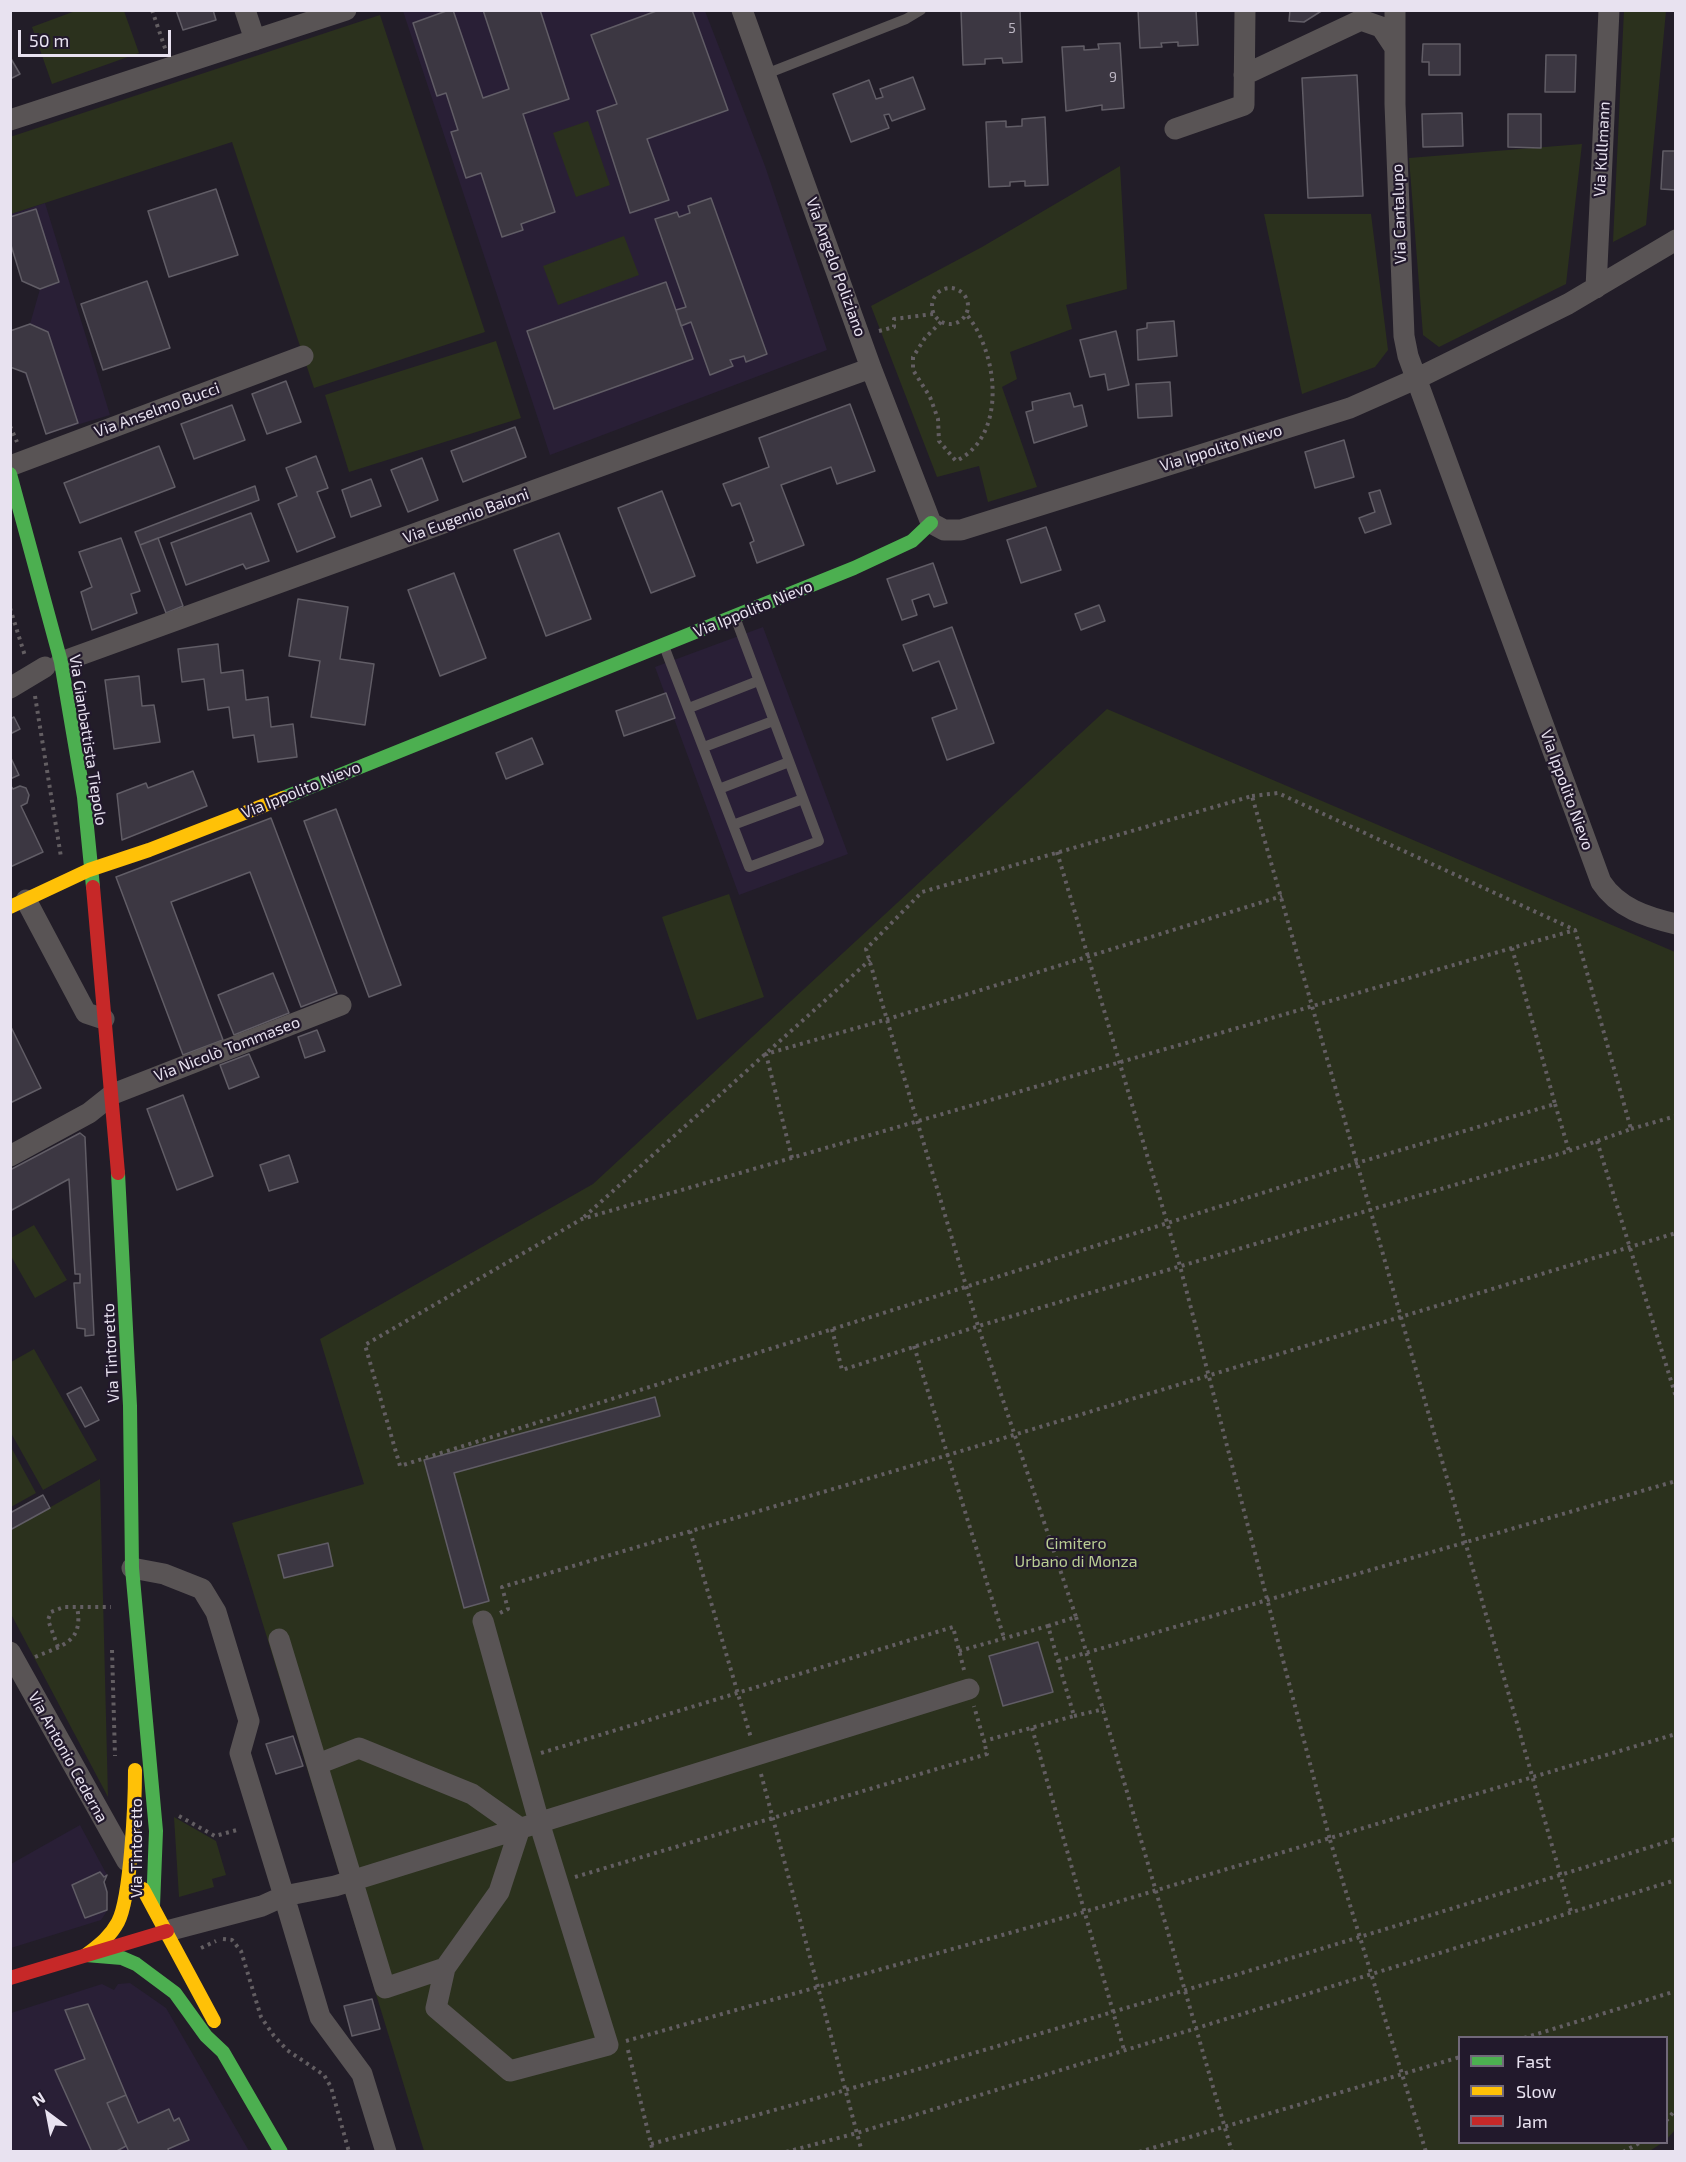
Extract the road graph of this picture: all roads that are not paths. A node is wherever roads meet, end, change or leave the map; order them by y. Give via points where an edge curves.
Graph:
1 (245, 10) edge
2 (346, 10) edge
3 (742, 10) edge
4 (921, 10) edge
5 (1245, 10) edge
6 (1395, 10) edge
7 (1609, 10) edge
8 (255, 40) junction
9 (1395, 48) junction
10 (766, 74) junction
11 (1244, 75) junction
12 (10, 120) edge
13 (1175, 129) dead end
14 (1676, 240) edge
15 (1596, 288) junction
16 (303, 356) dead end
17 (872, 368) junction
18 (1418, 378) junction
19 (10, 466) edge
20 (10, 474) edge
21 (931, 523) junction
22 (734, 617) junction
23 (664, 646) junction
24 (45, 668) junction
25 (758, 681) junction
26 (10, 687) edge
27 (689, 708) junction
28 (773, 721) junction
29 (704, 747) junction
30 (789, 762) junction
31 (719, 789) junction
32 (803, 799) junction
33 (73, 824) dead end
34 (733, 825) junction
35 (89, 870) junction
36 (18, 903) edge
37 (1676, 924) edge
38 (342, 1005) dead end
39 (104, 1019) junction
40 (113, 1094) junction
41 (10, 1156) edge
42 (132, 1568) junction
43 (134, 1610) junction
44 (483, 1621) road end
45 (279, 1639) dead end
46 (14, 1659) edge
47 (969, 1689) road end
48 (318, 1764) junction
49 (529, 1825) junction
50 (127, 1861) junction
51 (353, 1880) junction
52 (285, 1896) junction
53 (153, 1906) junction
54 (167, 1931) junction
55 (86, 1955) junction
56 (445, 1968) junction
57 (10, 1978) edge
58 (223, 2052) junction
59 (281, 2151) edge
60 (386, 2151) edge

1 - 8 street
2 - 8 street
3 - 10 street, Via Angelo Poliziano
4 - 10 lane via 906,20
5 - 11 street
6 - 9 street, Via Cantalupo
7 - 15 street, Via Kullmann
8 - 12 street
9 - 11 street via 1381,27 1361,20
9 - 18 street, Via Cantalupo via 1404,336
10 - 17 street, Via Angelo Poliziano
11 - 13 street via 1244,105
14 - 15 street, Via Ippolito Nievo
15 - 18 street, Via Ippolito Nievo
16 - 19 street, Via Anselmo Bucci
17 - 21 street, Via Angelo Poliziano
17 - 24 street, Via Eugenio Baioni
18 - 21 street, Via Ippolito Nievo via 1350,408 961,530 944,530
18 - 37 street, Via Ippolito Nievo via 1601,882 1610,896 1644,917
20 - 24 street, Via Gianbattista Tiepolo
21 - 22 street, Via Ippolito Nievo via 902,546
22 - 23 street, Via Ippolito Nievo
22 - 25 lane
23 - 27 lane
23 - 35 street, Via Ippolito Nievo via 149,850
24 - 26 street, Via Eugenio Baioni
24 - 35 street, Via Gianbattista Tiepolo via 84,798
25 - 27 lane
25 - 28 lane
27 - 29 lane
28 - 29 lane
28 - 30 lane
29 - 31 lane
30 - 31 lane
30 - 32 lane
31 - 34 lane
32 - 34 lane
32 - 34 lane via 819,841 799,849 749,867
33 - 35 street, Via Gianbattista Tiepolo
35 - 36 street, Via Ippolito Nievo
35 - 39 street, Via Tintoretto
36 - 39 street via 86,1013
38 - 40 street, Via Nicolò Tommaseo
39 - 40 street, Via Tintoretto
40 - 41 street, Via Nicolò Tommaseo via 89,1113
40 - 42 street, Via Tintoretto via 130,1406
42 - 43 street, Via Tintoretto
42 - 52 street via 164,1574 202,1589 216,1612 249,1721 240,1753
43 - 50 street, Via Tintoretto via 135,1803
43 - 53 street, Via Tintoretto via 154,1803
44 - 49 street via 521,1759
45 - 48 street
46 - 50 street, Via Antonio Cederna
47 - 49 street
48 - 49 street via 359,1748 472,1794
48 - 51 street
49 - 51 street
49 - 56 street via 499,1892
49 - 56 street via 557,1882 617,2043 510,2071 436,2008
50 - 53 street, Via Tintoretto
50 - 55 street, Via Tintoretto via 119,1920 104,1942
51 - 52 street
51 - 56 street via 385,1988
52 - 54 street via 262,1906
52 - 60 street via 320,2017 367,2085
53 - 54 street, Via Tintoretto
54 - 55 street
54 - 58 street, Via Tintoretto via 219,2030
55 - 57 street
55 - 58 street via 122,1958 150,1973 175,1993 206,2036
58 - 59 street

